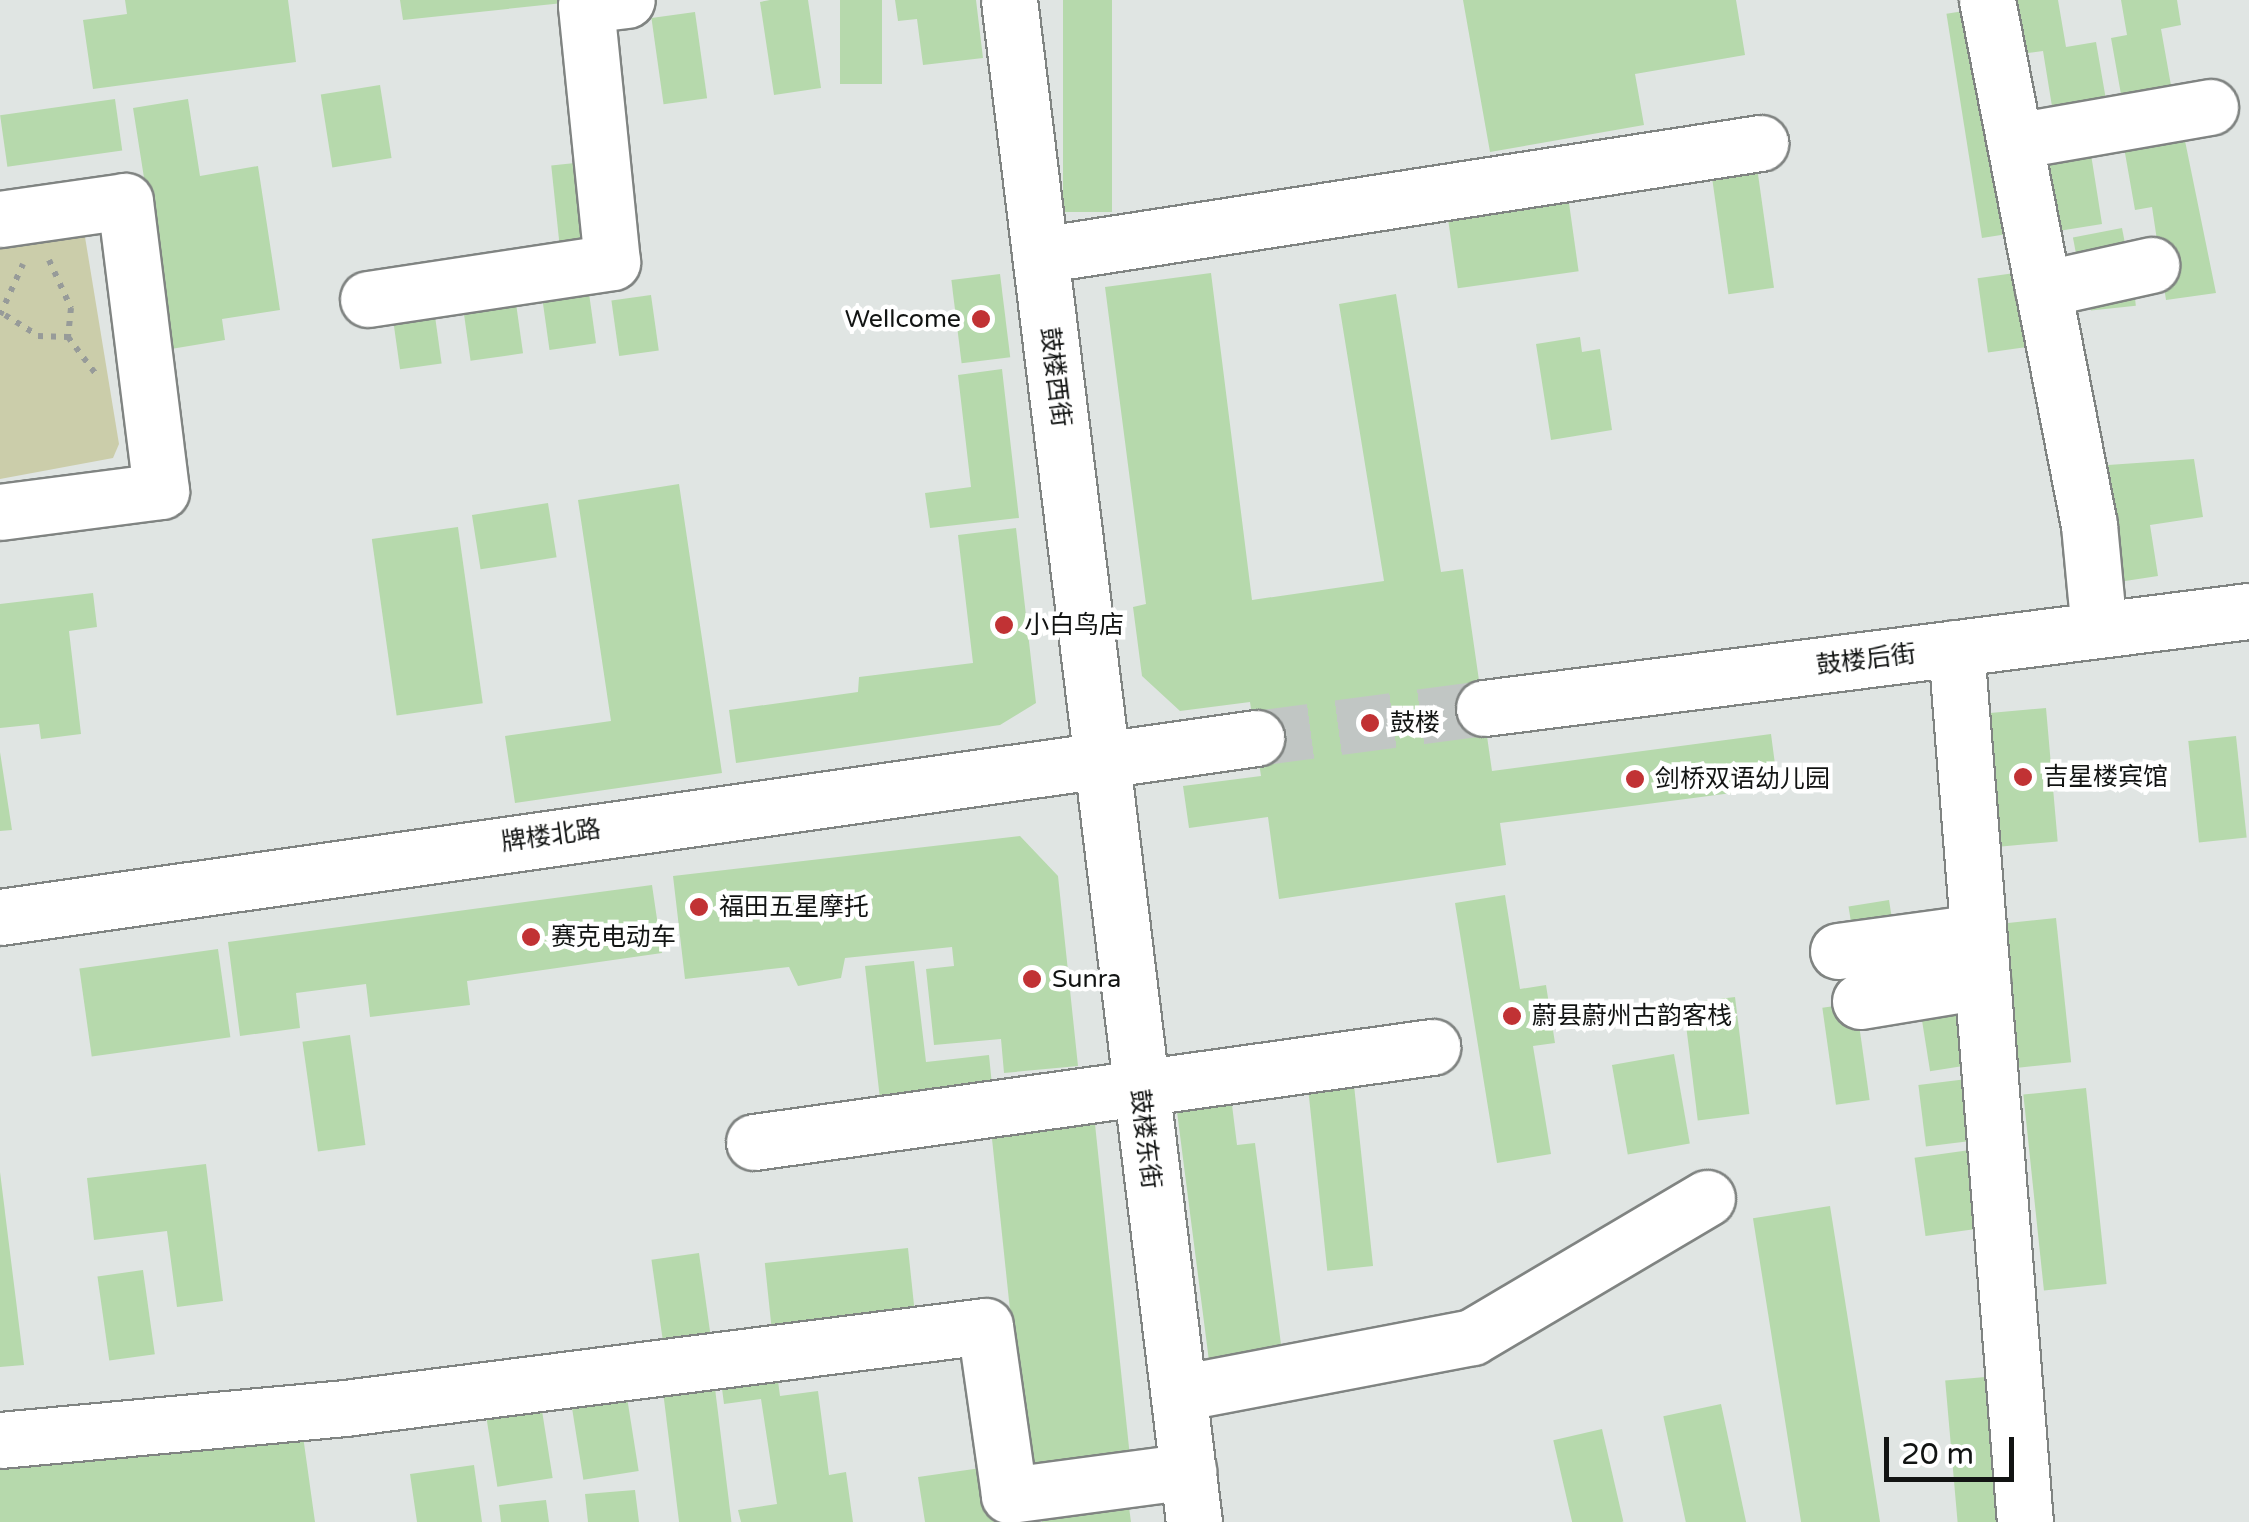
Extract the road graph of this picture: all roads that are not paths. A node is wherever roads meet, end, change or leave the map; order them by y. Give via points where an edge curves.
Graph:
1 (628, 0) edge
2 (1009, 0) edge
3 (1987, 0) edge
4 (2210, 107) dead end
5 (2014, 141) junction
6 (1760, 144) dead end
7 (21, 235) edge
8 (1040, 255) junction
9 (2151, 265) dead end
10 (2043, 289) junction
11 (368, 299) dead end
12 (0, 512) edge
13 (2249, 612) edge
14 (2099, 630) junction
15 (1956, 648) junction
16 (1484, 708) tunnel mouth
17 (1256, 738) tunnel mouth
18 (1101, 754) junction
19 (0, 916) edge
20 (1838, 951) dead end
21 (1980, 957) junction
22 (1860, 1002) dead end
23 (1432, 1047) dead end
24 (1139, 1090) junction
25 (754, 1142) dead end
26 (1706, 1198) dead end
27 (1178, 1393) junction
28 (0, 1440) edge
29 (1191, 1496) edge
30 (2025, 1522) edge

1 - 11 street via 586,5 612,262
2 - 8 street, 鼓楼西街
3 - 5 street
4 - 5 street
5 - 10 street
6 - 8 street
7 - 12 street via 125,201 161,492
8 - 18 street, 鼓楼西街
9 - 10 street
10 - 14 street
13 - 14 street, 鼓楼后街
14 - 15 street, 鼓楼后街
15 - 16 street, 鼓楼后街
15 - 21 street
17 - 18 street
18 - 19 street, 牌楼北路
18 - 24 street, 鼓楼东街
20 - 21 street
21 - 22 street
21 - 30 street
23 - 24 street
24 - 25 street
24 - 27 street, 鼓楼东街
26 - 27 street via 1472,1337
27 - 29 street, 鼓楼东街
28 - 29 street via 345,1408 985,1326 1009,1495

